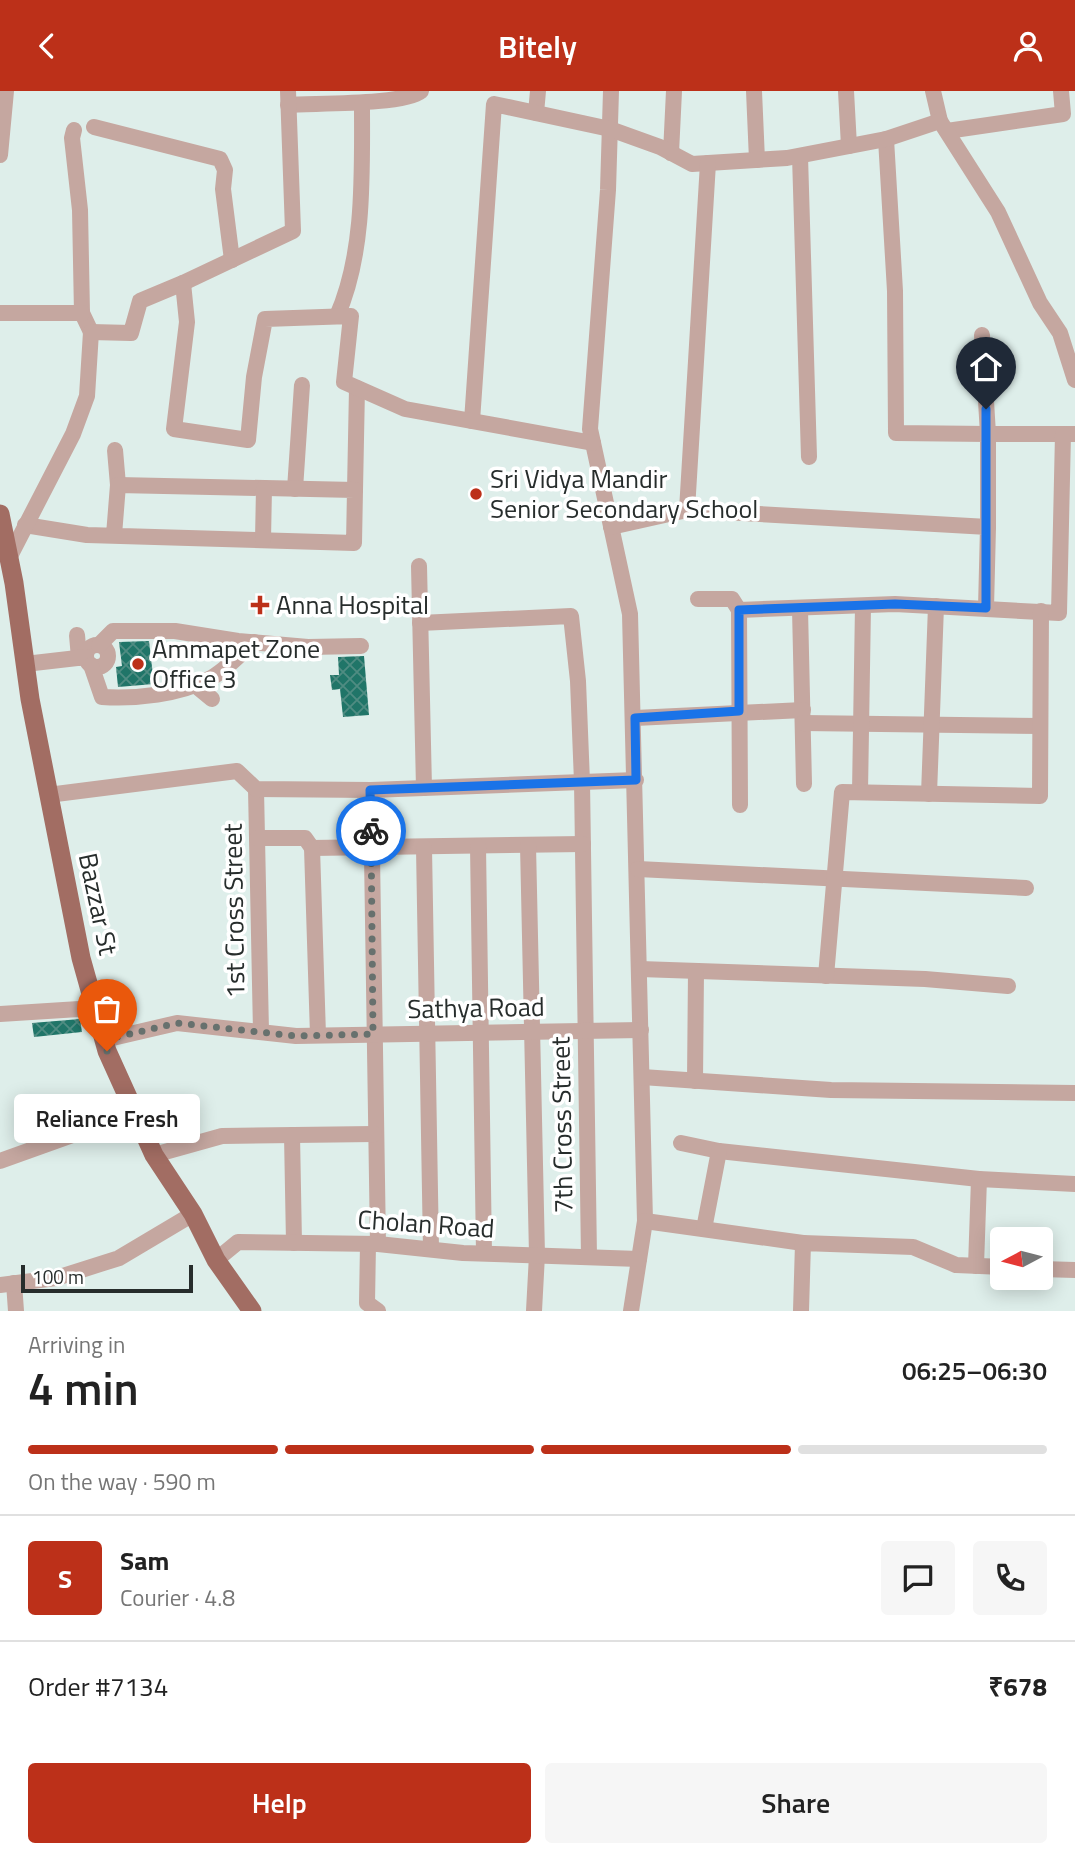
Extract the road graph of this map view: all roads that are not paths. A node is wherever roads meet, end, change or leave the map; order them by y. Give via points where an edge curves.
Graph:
1 (421, 91) edge
2 (538, 91) edge
3 (611, 91) edge
4 (674, 91) edge
5 (754, 91) edge
6 (846, 91) edge
7 (933, 91) edge
8 (1061, 91) edge
9 (4, 95) edge
10 (492, 97) edge
11 (288, 98) edge
12 (362, 104) junction
13 (536, 113) junction
14 (1069, 114) edge
15 (944, 126) junction
16 (94, 127) dead end
17 (610, 129) junction
18 (74, 130) dead end
19 (886, 139) junction
20 (849, 146) junction
21 (671, 153) junction
22 (0, 155) edge
23 (800, 156) junction
24 (757, 160) junction
25 (708, 163) junction
26 (232, 260) junction
27 (183, 283) junction
28 (0, 313) edge
29 (82, 313) junction
30 (337, 316) junction
31 (91, 332) junction
32 (982, 335) dead end
33 (1075, 380) edge
34 (302, 384) dead end
35 (356, 387) junction
36 (472, 421) junction
37 (988, 434) junction
38 (1069, 434) edge
39 (593, 443) junction
40 (115, 450) dead end
41 (809, 457) dead end
42 (118, 485) junction
43 (264, 488) junction
44 (295, 489) junction
45 (355, 491) junction
46 (687, 510) junction
47 (0, 514) edge
48 (25, 525) junction
49 (611, 527) junction
50 (988, 527) junction
51 (114, 535) junction
52 (263, 540) junction
53 (9, 558) junction
54 (419, 566) dead end
55 (7, 584) edge
56 (698, 599) dead end
57 (863, 606) junction
58 (936, 606) junction
59 (986, 608) junction
60 (800, 609) junction
61 (739, 610) junction
62 (1041, 611) junction
63 (420, 623) junction
64 (77, 635) dead end
65 (254, 642) junction
66 (361, 646) dead end
67 (85, 660) junction
68 (25, 664) junction
69 (195, 685) junction
70 (212, 699) dead end
71 (739, 711) junction
72 (803, 717) junction
73 (635, 718) junction
74 (860, 724) junction
75 (932, 725) junction
76 (1040, 726) junction
77 (636, 780) junction
78 (582, 782) junction
79 (804, 784) dead end
80 (424, 788) junction
81 (256, 789) junction
82 (370, 790) junction
83 (860, 792) junction
84 (929, 794) junction
85 (48, 795) junction
86 (740, 805) dead end
87 (257, 838) junction
88 (583, 844) junction
89 (528, 845) junction
90 (478, 846) junction
91 (312, 848) junction
92 (424, 848) junction
93 (371, 849) junction
94 (638, 869) junction
95 (835, 879) junction
96 (1026, 888) dead end
97 (640, 969) junction
98 (696, 971) junction
99 (826, 976) junction
100 (1008, 986) dead end
101 (95, 1008) junction
102 (0, 1014) edge
103 (641, 1030) junction
104 (584, 1031) junction
105 (261, 1032) junction
106 (480, 1032) junction
107 (532, 1032) junction
108 (428, 1033) junction
109 (373, 1034) junction
110 (318, 1035) junction
111 (104, 1040) junction
112 (642, 1077) junction
113 (695, 1081) junction
114 (1075, 1093) edge
115 (134, 1114) junction
116 (374, 1134) junction
117 (292, 1135) junction
118 (681, 1143) dead end
119 (719, 1151) junction
120 (154, 1155) junction
121 (0, 1161) edge
122 (979, 1178) junction
123 (1075, 1184) edge
124 (193, 1214) junction
125 (645, 1221) junction
126 (704, 1230) junction
127 (294, 1243) junction
128 (803, 1243) junction
129 (373, 1244) junction
130 (431, 1249) junction
131 (484, 1254) junction
132 (537, 1255) junction
133 (589, 1257) junction
134 (639, 1259) junction
135 (216, 1260) junction
136 (976, 1266) junction
137 (990, 1267) edge
138 (1054, 1269) edge
139 (1075, 1270) edge
140 (7, 1284) edge
141 (16, 1311) edge
142 (252, 1311) edge
143 (378, 1311) edge
144 (534, 1311) edge
145 (631, 1311) edge
146 (801, 1311) edge

1 - 12 street
2 - 13 street
3 - 17 street
4 - 21 street
5 - 24 street
6 - 20 street
7 - 15 street
8 - 14 street
9 - 22 street
10 - 13 street
10 - 36 street
11 - 12 street
11 - 26 street via 293,231
12 - 30 street via 355,249 349,290
13 - 17 street
14 - 15 street
15 - 19 street
15 - 33 street via 998,212 1040,303 1060,333
16 - 26 street via 220,159 225,170
17 - 21 street
17 - 39 street via 590,429
18 - 29 street
19 - 20 street
19 - 37 street via 895,291 896,433
20 - 23 street
21 - 25 street via 692,164
23 - 24 street
23 - 41 street
24 - 25 street
25 - 46 street
26 - 27 street
27 - 30 street via 187,322 174,429 248,440 265,319
27 - 31 street via 141,301 131,333
28 - 29 street
29 - 31 street
30 - 35 street via 351,316 344,382
31 - 48 street via 87,396 73,434
32 - 37 street
34 - 44 street
35 - 36 street via 405,408
35 - 45 street
36 - 39 street
37 - 38 street
37 - 50 street
38 - 62 street via 1059,613
39 - 49 street
40 - 42 street
42 - 43 street
42 - 51 street
43 - 44 street
43 - 52 street
44 - 45 street
45 - 52 street via 354,543
46 - 49 street
46 - 50 street
47 - 53 main road, Bazzar St
48 - 51 street
48 - 53 street
49 - 73 street via 630,614
50 - 59 street
51 - 52 street
53 - 55 main road, Bazzar St
54 - 63 street
55 - 68 main road, Bazzar St
56 - 61 street via 732,599
57 - 58 street
57 - 60 street
57 - 74 street
58 - 59 street
58 - 75 street
59 - 62 street
60 - 61 street
60 - 72 street
61 - 71 street
62 - 76 street
63 - 78 street, 7th Cross Street via 571,616
63 - 80 street
64 - 67 street
65 - 66 street
65 - 67 street via 175,631 113,631 89,649
65 - 69 street via 213,677
67 - 68 street
67 - 69 street via 102,697 150,695
68 - 85 main road, Bazzar St
69 - 70 street
71 - 72 street
71 - 73 street
71 - 86 street
72 - 74 street
72 - 79 street
73 - 77 street
74 - 75 street
74 - 83 street
75 - 76 street
75 - 84 street
76 - 84 street via 1040,796
77 - 78 street
77 - 94 street
78 - 80 street
78 - 88 street, 7th Cross Street
80 - 82 street
81 - 82 street
81 - 85 street via 237,771
81 - 87 street, 1st Cross Street
82 - 93 street
83 - 84 street
83 - 95 street via 842,792
85 - 101 main road, Bazzar St
87 - 91 street via 305,838
87 - 105 street, 1st Cross Street
88 - 89 street
88 - 104 street, 7th Cross Street
89 - 90 street
89 - 107 street
90 - 92 street
90 - 106 street
91 - 93 street
91 - 110 street
92 - 93 street
92 - 108 street
93 - 109 street
94 - 95 street
94 - 97 street
95 - 96 street
95 - 99 street
97 - 98 street
97 - 103 street
98 - 99 street
98 - 113 street
99 - 100 street
101 - 102 street
101 - 111 main road, Bazzar St
103 - 104 street, Sathya Road
103 - 112 street
104 - 107 street, Sathya Road
104 - 133 street, 7th Cross Street
105 - 110 street, Sathya Road
105 - 111 street, Sathya Road via 177,1023
106 - 107 street, Sathya Road
106 - 108 street, Sathya Road
106 - 131 street
107 - 132 street
108 - 109 street, Sathya Road
108 - 130 street
109 - 110 street, Sathya Road
109 - 116 street
111 - 115 main road, Bazzar St
112 - 113 street
112 - 125 street
113 - 114 street via 831,1090
115 - 120 main road, Bazzar St
115 - 121 street
116 - 117 street
116 - 129 street
117 - 120 street via 222,1136
117 - 127 street
118 - 119 street
119 - 122 street
119 - 126 street
120 - 124 main road, Bazzar St
122 - 123 street
122 - 136 street
124 - 135 main road, Bazzar St
124 - 140 street via 119,1258 56,1278
125 - 126 street
125 - 134 street
126 - 128 street
127 - 129 street, Cholan Road
127 - 135 street, Cholan Road via 238,1242
128 - 136 street via 913,1247 956,1265
128 - 146 street
129 - 130 street, Cholan Road
129 - 143 street via 367,1303
130 - 131 street, Cholan Road
131 - 132 street, Cholan Road
132 - 133 street, Cholan Road
132 - 144 street
133 - 134 street, Cholan Road
134 - 145 street
135 - 142 main road, Bazzar St
136 - 137 street
138 - 139 street
140 - 141 street

